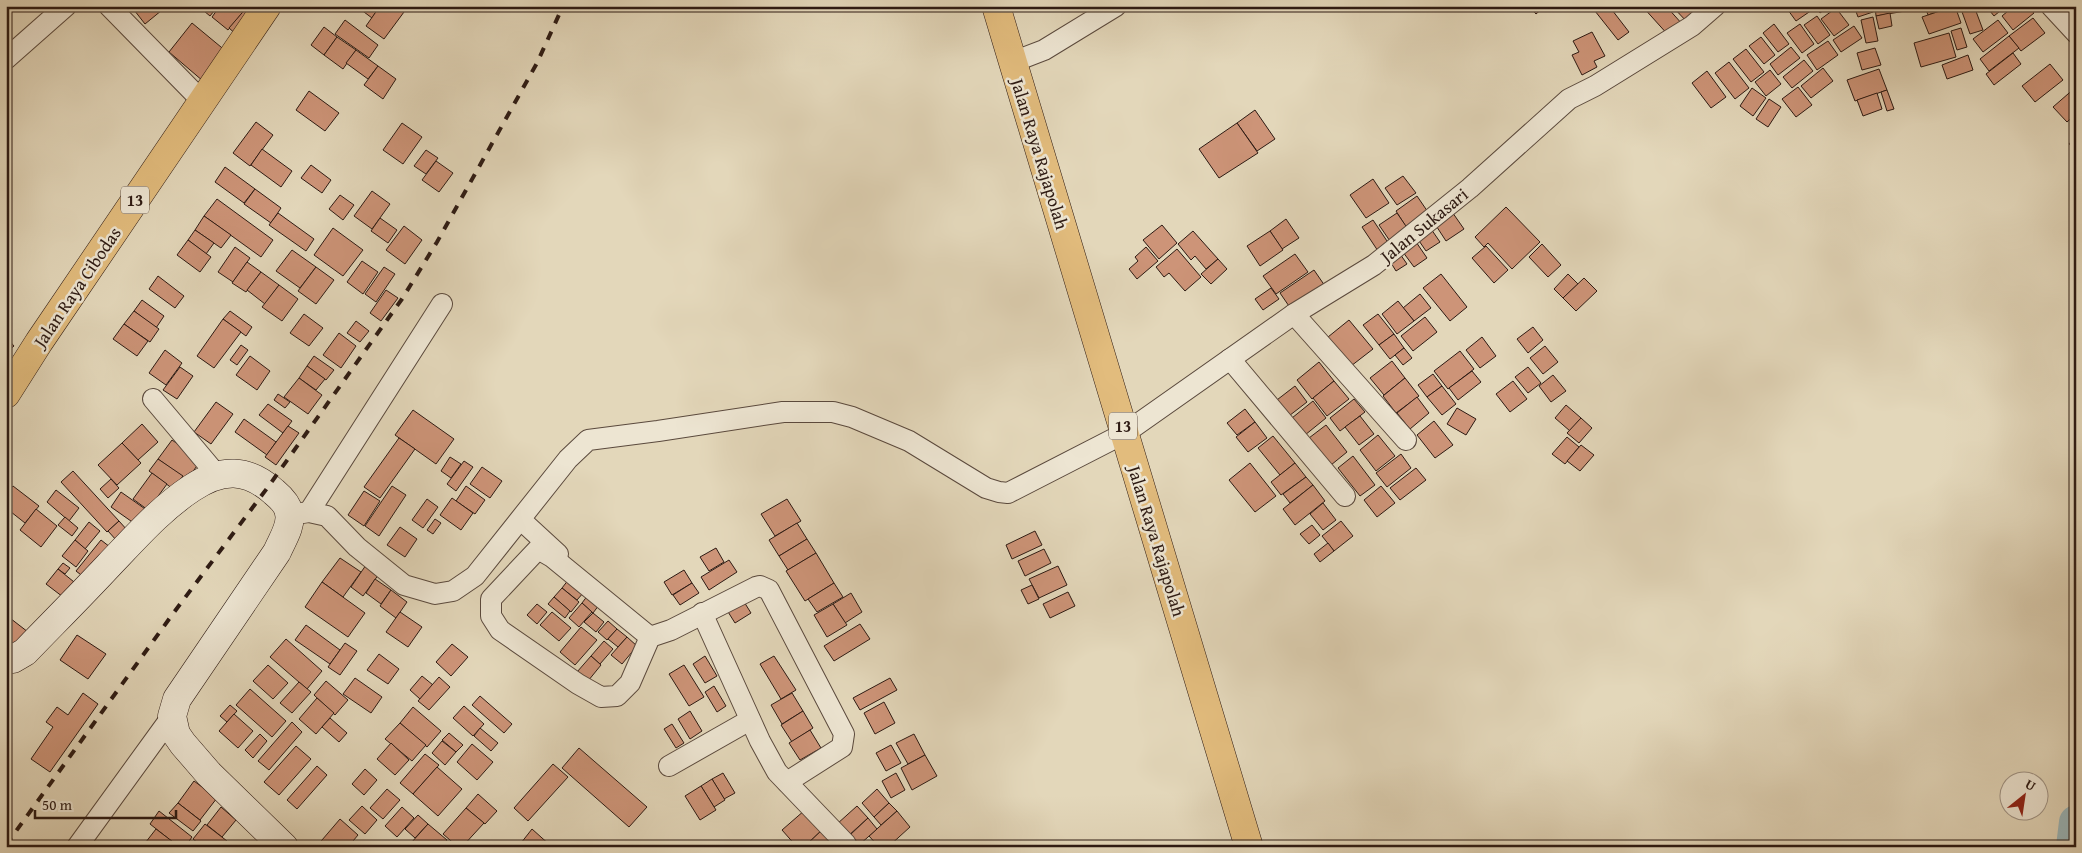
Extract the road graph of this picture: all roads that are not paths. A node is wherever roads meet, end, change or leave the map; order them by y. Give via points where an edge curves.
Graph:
1 (66, 6) edge
2 (109, 6) edge
3 (267, 6) edge
4 (996, 6) edge
5 (1116, 6) edge
6 (1715, 6) edge
7 (2051, 6) edge
8 (2076, 33) edge
9 (6, 59) edge
10 (1013, 62) junction
11 (202, 101) junction
12 (442, 304) dead end
13 (1294, 314) junction
14 (1230, 359) junction
15 (6, 394) edge
16 (153, 399) dead end
17 (1125, 433) junction
18 (1406, 440) dead end
19 (217, 475) junction
20 (1345, 496) dead end
21 (299, 514) junction
22 (521, 520) junction
23 (538, 549) junction
24 (772, 575) dead end
25 (702, 613) junction
26 (650, 638) junction
27 (6, 660) edge
28 (172, 716) junction
29 (750, 720) junction
30 (669, 766) dead end
31 (787, 782) junction
32 (846, 844) dead end
33 (1244, 846) edge
34 (76, 847) edge
35 (284, 847) edge

1 - 9 street
2 - 11 street
3 - 11 highway, Jalan Raya Cibodas / 13
4 - 10 highway, Jalan Raya Rajapolah / 13
5 - 10 street via 1051,46
6 - 13 street, Jalan Sukasari via 1692,26 1569,99 1470,188 1374,265
7 - 8 street
10 - 17 highway, Jalan Raya Rajapolah / 13
11 - 15 highway, Jalan Raya Cibodas / 13
12 - 21 street
13 - 14 street, Jalan Sukasari
13 - 18 street
14 - 17 street, Jalan Sukasari
14 - 20 street
16 - 19 street
17 - 22 street, Jalan Sukasari via 1008,493 986,488 909,441 832,412 784,412 588,440 568,459
17 - 33 highway, Jalan Raya Rajapolah / 13
19 - 21 main road via 230,472 245,474 262,482
19 - 27 main road via 192,487 156,516 25,652
21 - 22 street, Jalan Sukasari via 327,516 357,547 404,584 435,594 454,591 475,576
21 - 28 main road via 277,552 177,699
22 - 23 street
22 - 25 street via 570,565 644,621 658,625
23 - 26 street
23 - 26 street via 491,599 491,616 500,630 601,697 617,696 630,683
24 - 25 street
25 - 26 street
25 - 29 street
25 - 31 street via 756,587 769,590 835,715 844,734 842,747
28 - 34 street
28 - 35 main road via 176,734 196,759
29 - 30 street
29 - 31 street via 777,772
31 - 32 street

